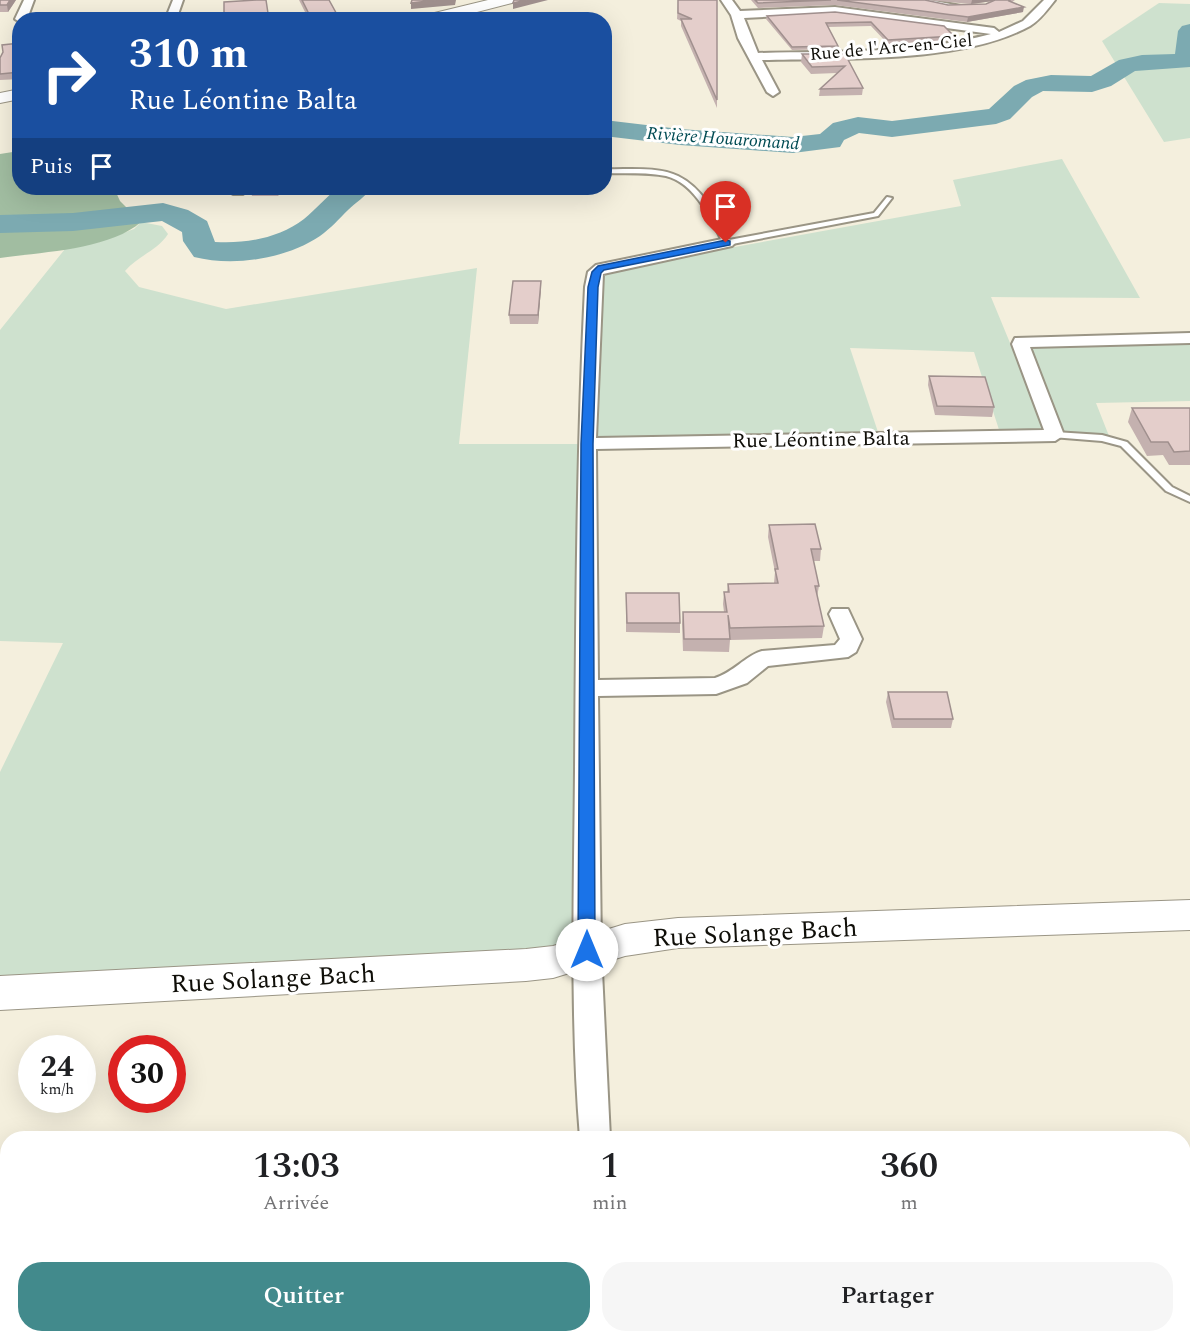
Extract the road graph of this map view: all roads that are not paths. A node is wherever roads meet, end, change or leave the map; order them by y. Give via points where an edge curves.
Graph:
1 (507, 0) edge
2 (726, 0) edge
3 (919, 0) edge
4 (1050, 0) edge
5 (976, 7) edge
6 (472, 9) edge
7 (737, 15) junction
8 (1005, 33) junction
9 (756, 57) junction
10 (773, 92) dead end
11 (612, 171) edge
12 (889, 198) dead end
13 (726, 243) junction
14 (1190, 338) edge
15 (1055, 435) junction
16 (587, 444) junction
17 (1190, 499) edge
18 (840, 614) dead end
19 (586, 688) junction
20 (1190, 915) edge
21 (587, 950) junction
22 (0, 993) edge
23 (595, 1131) edge

1 - 6 street
2 - 7 street
3 - 5 lane
4 - 8 street, Rue de l'Arc-en-Ciel via 1026,24
7 - 8 street via 835,10
7 - 9 street via 744,38
8 - 9 street, Rue de l'Arc-en-Ciel via 944,46
9 - 10 street
11 - 13 lane via 675,177 710,212
12 - 13 lane via 876,215
13 - 16 street via 596,272
14 - 15 street via 1021,342
15 - 16 street, Rue Léontine Balta
15 - 17 lane via 1102,438 1124,444 1169,489
16 - 19 street
18 - 19 street via 850,639 848,647 840,652 762,659 739,678 716,686
19 - 21 street
20 - 21 street, Rue Solange Bach via 678,933 624,940
21 - 22 street, Rue Solange Bach via 568,958 526,965
21 - 23 street

